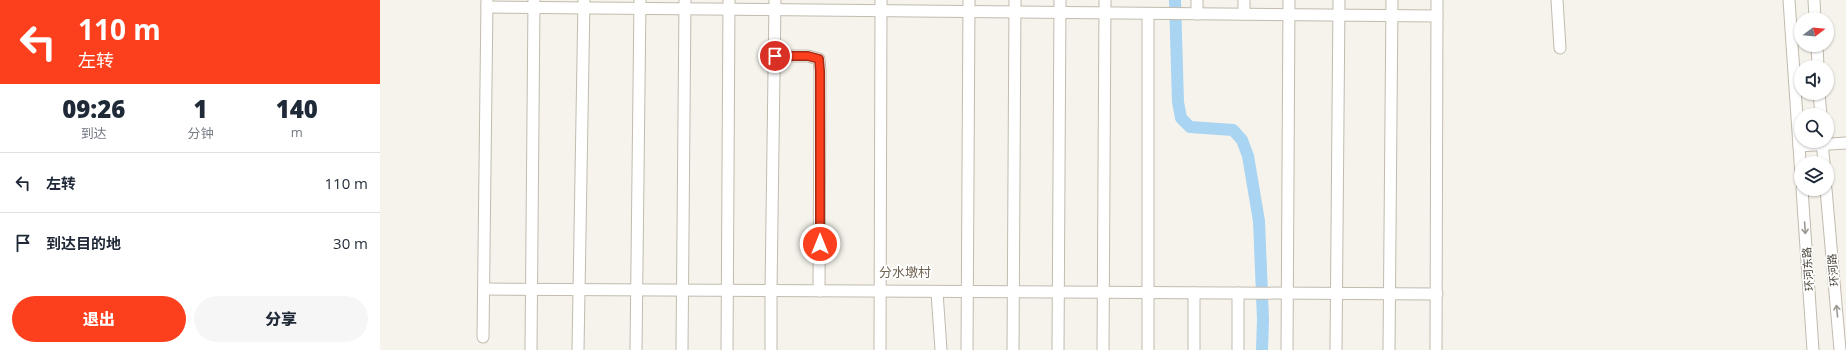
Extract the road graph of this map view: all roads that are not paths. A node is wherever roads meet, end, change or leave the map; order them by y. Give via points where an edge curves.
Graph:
1 (942, 0) edge
2 (969, 0) edge
3 (1015, 0) edge
4 (1060, 0) edge
5 (1106, 0) edge
6 (1197, 0) edge
7 (1244, 0) edge
8 (1289, 0) edge
9 (1339, 0) edge
10 (1392, 0) edge
11 (1436, 0) edge
12 (1557, 0) edge
13 (1789, 0) edge
14 (1814, 0) edge
15 (487, 4) edge
16 (534, 4) edge
17 (584, 4) edge
18 (640, 4) edge
19 (684, 4) edge
20 (728, 5) edge
21 (775, 5) edge
22 (881, 6) edge
23 (942, 12) junction
24 (969, 12) junction
25 (1015, 12) junction
26 (1815, 12) edge
27 (1060, 13) junction
28 (1105, 13) junction
29 (1148, 14) junction
30 (1193, 14) junction
31 (1244, 14) junction
32 (1289, 15) junction
33 (1339, 15) junction
34 (1392, 16) junction
35 (1437, 16) junction
36 (1560, 48) dead end
37 (775, 56) junction
38 (1796, 108) edge
39 (1834, 143) edge
40 (1846, 143) edge
41 (1802, 196) edge
42 (1827, 196) edge
43 (484, 289) junction
44 (532, 289) junction
45 (579, 290) junction
46 (637, 290) junction
47 (682, 290) junction
48 (727, 290) junction
49 (770, 291) junction
50 (819, 291) junction
51 (880, 291) junction
52 (937, 292) junction
53 (967, 292) junction
54 (1014, 292) junction
55 (1058, 292) junction
56 (1104, 292) junction
57 (1149, 293) junction
58 (1194, 293) junction
59 (1243, 293) junction
60 (1287, 293) junction
61 (1336, 294) junction
62 (1390, 294) junction
63 (1437, 294) junction
64 (483, 337) dead end
65 (531, 350) edge
66 (578, 350) edge
67 (636, 350) edge
68 (682, 350) edge
69 (727, 350) edge
70 (771, 350) edge
71 (880, 350) edge
72 (941, 350) edge
73 (966, 350) edge
74 (1013, 350) edge
75 (1058, 350) edge
76 (1103, 350) edge
77 (1148, 350) edge
78 (1194, 350) edge
79 (1238, 350) edge
80 (1287, 350) edge
81 (1336, 350) edge
82 (1389, 350) edge
83 (1436, 350) edge
84 (1813, 350) edge
85 (1840, 350) edge

1 - 23 street
2 - 24 street
3 - 25 street
4 - 27 street
5 - 28 street
6 - 30 street
7 - 31 street
8 - 32 street
9 - 33 street
10 - 34 street
11 - 35 street
12 - 36 street
13 - 38 street
14 - 26 street
15 - 16 street
15 - 43 street
16 - 17 street
16 - 44 street
17 - 18 street
17 - 45 street
18 - 19 street
18 - 46 street
19 - 20 street
19 - 47 street
20 - 21 street
20 - 48 street
21 - 22 street
21 - 37 street
22 - 23 street
22 - 51 street
23 - 24 street
24 - 25 street
24 - 53 street
25 - 27 street
25 - 54 street
27 - 28 street
27 - 55 street
28 - 29 street
28 - 56 street
29 - 30 street
29 - 57 street
30 - 31 street
31 - 32 street
32 - 33 street
32 - 60 street
33 - 34 street
33 - 61 street
34 - 35 street
34 - 62 street
35 - 63 street
37 - 49 street
37 - 50 street via 808,56 819,59
39 - 40 street
41 -> 84 street, 环河东路
85 -> 42 street, 环河路
43 - 44 street
43 - 64 street
44 - 45 street
44 - 65 street
45 - 46 street
45 - 66 street
46 - 47 street
46 - 67 street
47 - 48 street
47 - 68 street
48 - 49 street
48 - 69 street
49 - 50 street
49 - 70 street
50 - 51 street
51 - 52 street
51 - 71 street
52 - 53 street
52 - 72 street
53 - 54 street
53 - 73 street
54 - 55 street
54 - 74 street
55 - 56 street
55 - 75 street
56 - 57 street
56 - 76 street
57 - 58 street
57 - 77 street
58 - 59 street
58 - 78 street
59 - 60 street
59 - 79 street
60 - 61 street
60 - 80 street
61 - 62 street
61 - 81 street
62 - 63 street
62 - 82 street
63 - 83 street

